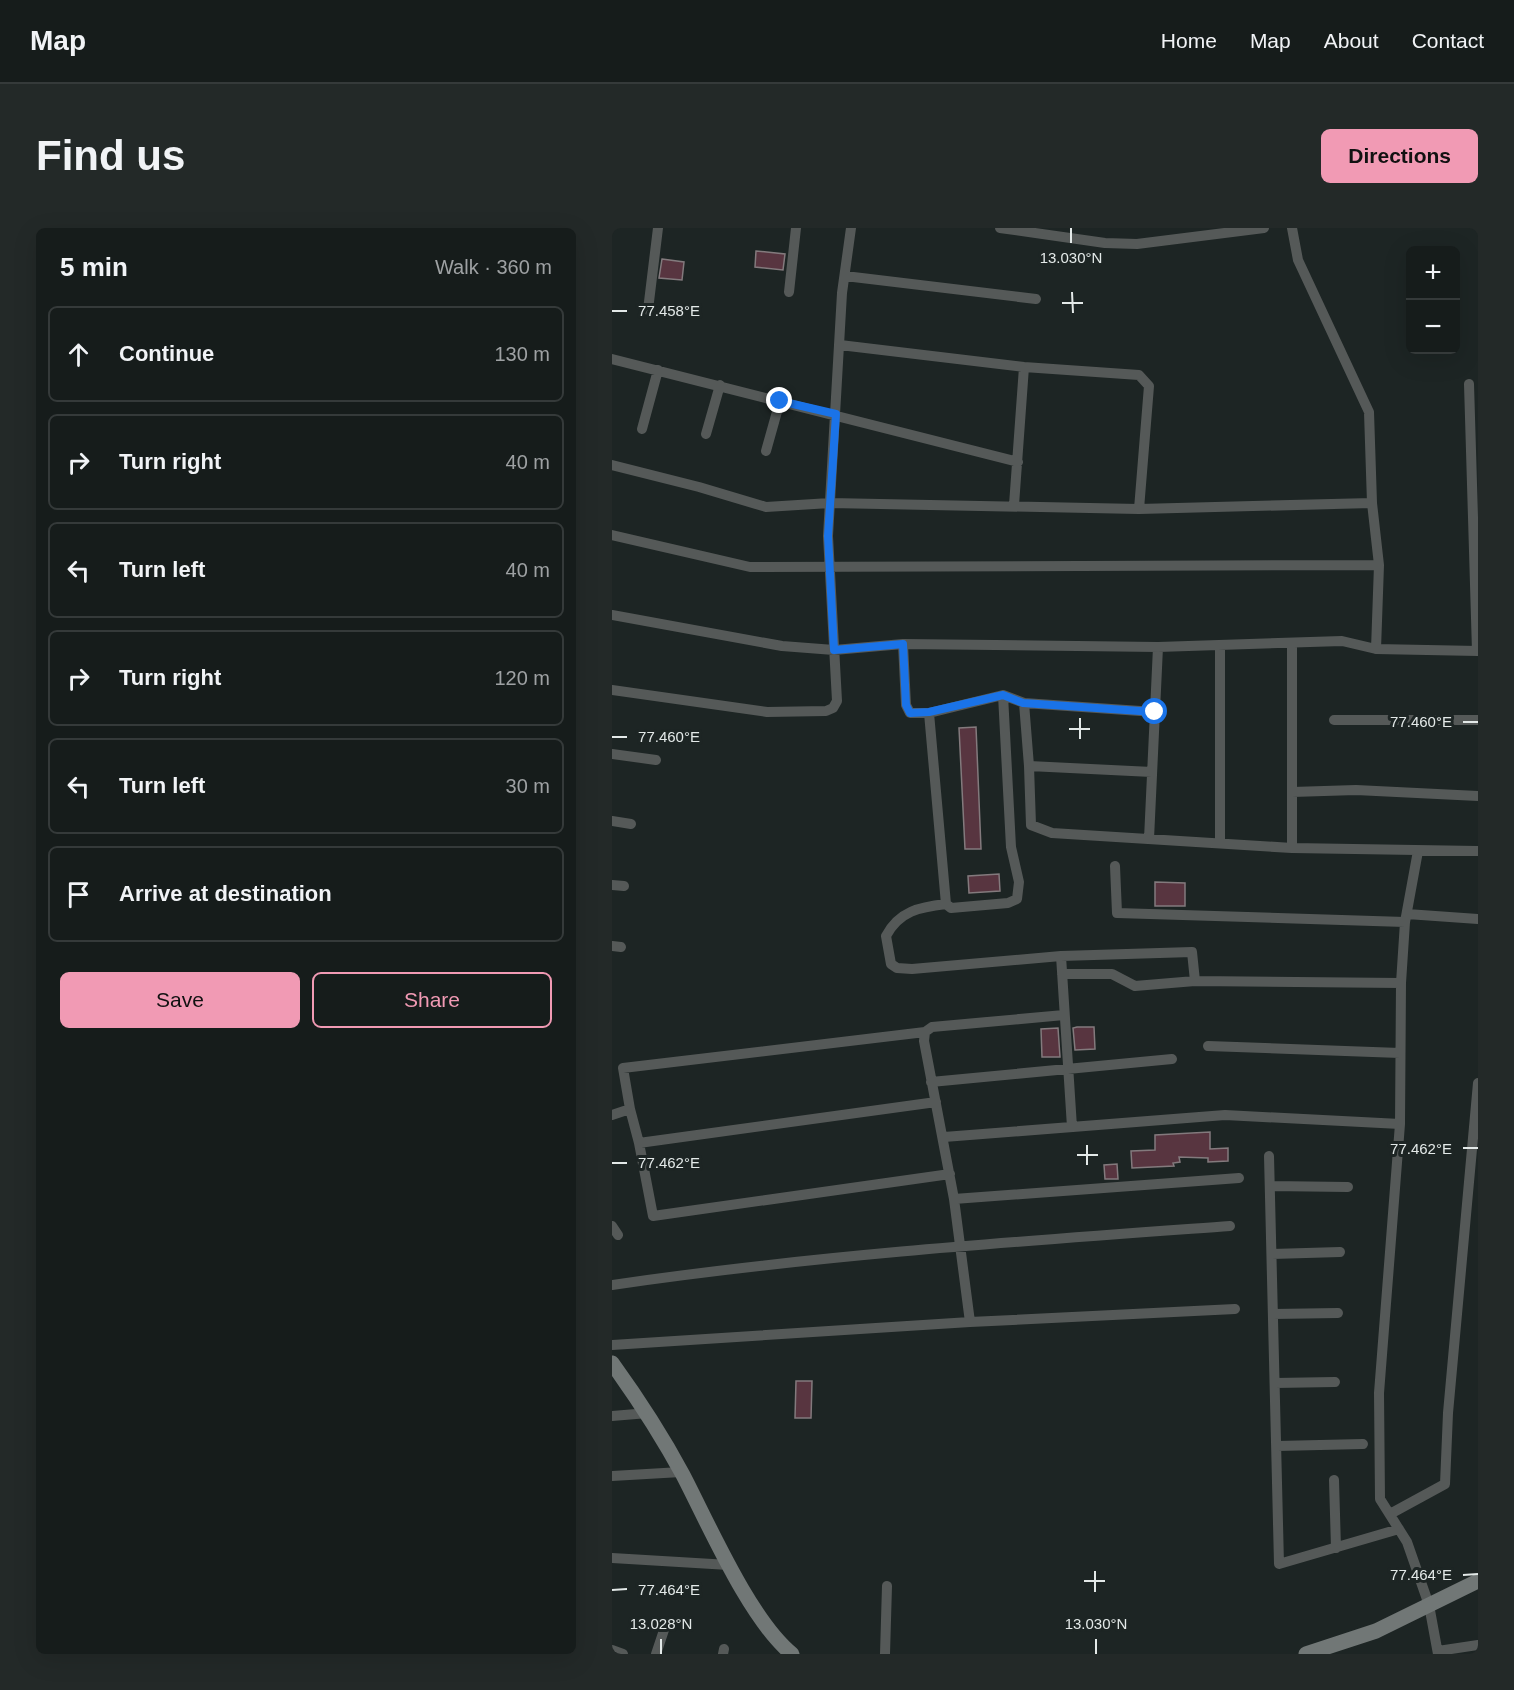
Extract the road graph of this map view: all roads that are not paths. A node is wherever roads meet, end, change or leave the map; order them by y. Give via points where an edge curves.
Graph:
1 (658, 228) edge
2 (796, 228) edge
3 (851, 228) edge
4 (1000, 228) edge
5 (1264, 228) edge
6 (1292, 228) edge
7 (845, 276) junction
8 (789, 292) dead end
9 (1036, 299) dead end
10 (648, 310) dead end
11 (840, 345) junction
12 (612, 359) edge
13 (1023, 367) junction
14 (658, 370) junction
15 (1468, 384) dead end
16 (720, 385) junction
17 (780, 401) junction
18 (836, 414) junction
19 (642, 429) dead end
20 (706, 434) dead end
21 (766, 451) dead end
22 (1018, 462) junction
23 (612, 465) edge
24 (830, 503) junction
25 (1372, 503) junction
26 (1014, 505) junction
27 (1139, 509) junction
28 (612, 535) edge
29 (1379, 565) junction
30 (829, 568) junction
31 (612, 615) edge
32 (1292, 643) junction
33 (903, 644) junction
34 (1220, 645) junction
35 (1158, 647) junction
36 (1376, 649) junction
37 (834, 650) junction
38 (1477, 651) edge
39 (612, 690) edge
40 (1003, 695) junction
41 (1023, 703) junction
42 (929, 712) junction
43 (1155, 712) junction
44 (1334, 720) dead end
45 (1478, 720) edge
46 (612, 754) edge
47 (657, 760) dead end
48 (1029, 766) junction
49 (1152, 772) junction
50 (1292, 792) junction
51 (1478, 796) edge
52 (612, 821) edge
53 (631, 824) dead end
54 (1149, 839) junction
55 (1220, 843) junction
56 (1292, 848) junction
57 (1418, 851) junction
58 (1478, 851) edge
59 (1115, 866) dead end
60 (612, 885) edge
61 (624, 886) dead end
62 (946, 904) junction
63 (1406, 918) junction
64 (1478, 919) edge
65 (1061, 956) junction
66 (1062, 974) junction
67 (1195, 981) junction
68 (1401, 983) junction
69 (1064, 1015) junction
70 (925, 1032) junction
71 (1208, 1046) dead end
72 (1400, 1053) junction
73 (1172, 1059) dead end
74 (1068, 1069) junction
75 (932, 1082) junction
76 (1478, 1083) edge
77 (936, 1102) junction
78 (630, 1109) junction
79 (612, 1115) edge
80 (1400, 1124) junction
81 (1072, 1127) junction
82 (944, 1137) junction
83 (639, 1143) junction
84 (1269, 1156) dead end
85 (950, 1174) junction
86 (1239, 1178) dead end
87 (1270, 1186) junction
88 (1348, 1187) dead end
89 (954, 1199) junction
90 (1230, 1226) dead end
91 (962, 1245) junction
92 (1340, 1252) dead end
93 (1272, 1254) junction
94 (612, 1285) edge
95 (1234, 1309) dead end
96 (1338, 1313) dead end
97 (1273, 1314) junction
98 (970, 1322) junction
99 (612, 1345) edge
100 (612, 1363) edge
101 (1335, 1382) dead end
102 (1275, 1383) junction
103 (648, 1413) junction
104 (612, 1416) edge
105 (1363, 1444) dead end
106 (1277, 1446) junction
107 (681, 1472) junction
108 (612, 1476) edge
109 (1334, 1480) dead end
110 (1390, 1514) junction
111 (1400, 1529) junction
112 (1336, 1548) junction
113 (612, 1558) edge
114 (729, 1565) junction
115 (1478, 1581) edge
116 (887, 1586) dead end
117 (1429, 1605) junction
118 (664, 1630) dead end
119 (1478, 1645) edge
120 (1340, 1649) edge
121 (612, 1650) edge
122 (1438, 1653) edge
123 (623, 1654) edge
124 (656, 1654) edge
125 (792, 1654) edge
126 (885, 1654) edge
127 (1306, 1654) edge

1 - 10 street
2 - 8 street
3 - 7 street
4 - 5 street via 1137,244
6 - 25 street via 1298,260 1369,412
7 - 9 street
7 - 11 street
11 - 13 street
11 - 18 street
12 - 14 street
13 - 22 street
13 - 27 street via 1139,375 1149,386
14 - 16 street
14 - 19 street
15 - 38 street
16 - 17 street
16 - 20 street
17 - 18 street
17 - 21 street
18 - 22 street
18 - 24 street
22 - 26 street
23 - 24 street via 766,507
24 - 26 street
24 - 30 street
25 - 27 street
25 - 29 street
26 - 27 street
28 - 30 street via 750,567
29 - 30 street
29 - 36 street
30 - 37 street
31 - 37 street via 782,646
32 - 34 street
32 - 36 street via 1342,641
32 - 50 street
33 - 35 street
33 - 37 street
33 - 42 street via 906,705 910,713
34 - 35 street
34 - 55 street
35 - 43 street
36 - 38 street
37 - 39 street via 837,701 826,711 766,712
40 - 41 street
40 - 42 street
40 - 62 street via 1011,847 1019,882 1017,898 1008,903 951,908
41 - 43 street
41 - 48 street
42 - 62 street
43 - 49 street
44 - 45 street
46 - 47 street
48 - 49 street
48 - 54 street via 1031,825 1052,833
49 - 54 street
50 - 51 street via 1356,790
50 - 56 street
52 - 53 street
54 - 55 street
55 - 56 street
56 - 57 street
57 - 58 street
57 - 63 street
59 - 63 street via 1117,913
60 - 61 street
62 - 65 street via 916,908 898,919 886,936 891,964 912,969
63 - 64 street
63 - 68 street
65 - 66 street
65 - 67 street via 1192,952
66 - 67 street via 1112,974 1135,986
66 - 69 street
67 - 68 street
68 - 72 street
69 - 70 street via 932,1027
69 - 74 street
70 - 75 street
70 - 78 street via 623,1068
71 - 72 street
72 - 80 street
73 - 74 street
74 - 75 street
74 - 81 street
75 - 77 street
76 - 110 street via 1445,1484
77 - 82 street
77 - 83 street
78 - 79 street
78 - 83 street
80 - 81 street via 1226,1115
80 - 110 street via 1378,1393 1380,1499
81 - 82 street
82 - 85 street
83 - 85 street via 653,1216
84 - 87 street
85 - 89 street
86 - 89 street
87 - 88 street
87 - 93 street
89 - 91 street
90 - 91 street
91 - 94 street
91 - 98 street
92 - 93 street
93 - 97 street
95 - 98 street
96 - 97 street
97 - 102 street
98 - 99 street
100 - 103 street
101 - 102 street
102 - 106 street
103 - 104 street
103 - 107 street
105 - 106 street
106 - 112 street via 1279,1564
107 - 108 street
107 - 114 street
109 - 112 street
110 - 111 street
111 - 112 street
111 - 117 street
113 - 114 street
114 - 125 street via 779,1644
115 - 117 street
116 - 126 street
117 - 120 street
117 - 122 street
118 - 124 street
119 - 122 street
120 - 127 street
121 - 123 street

